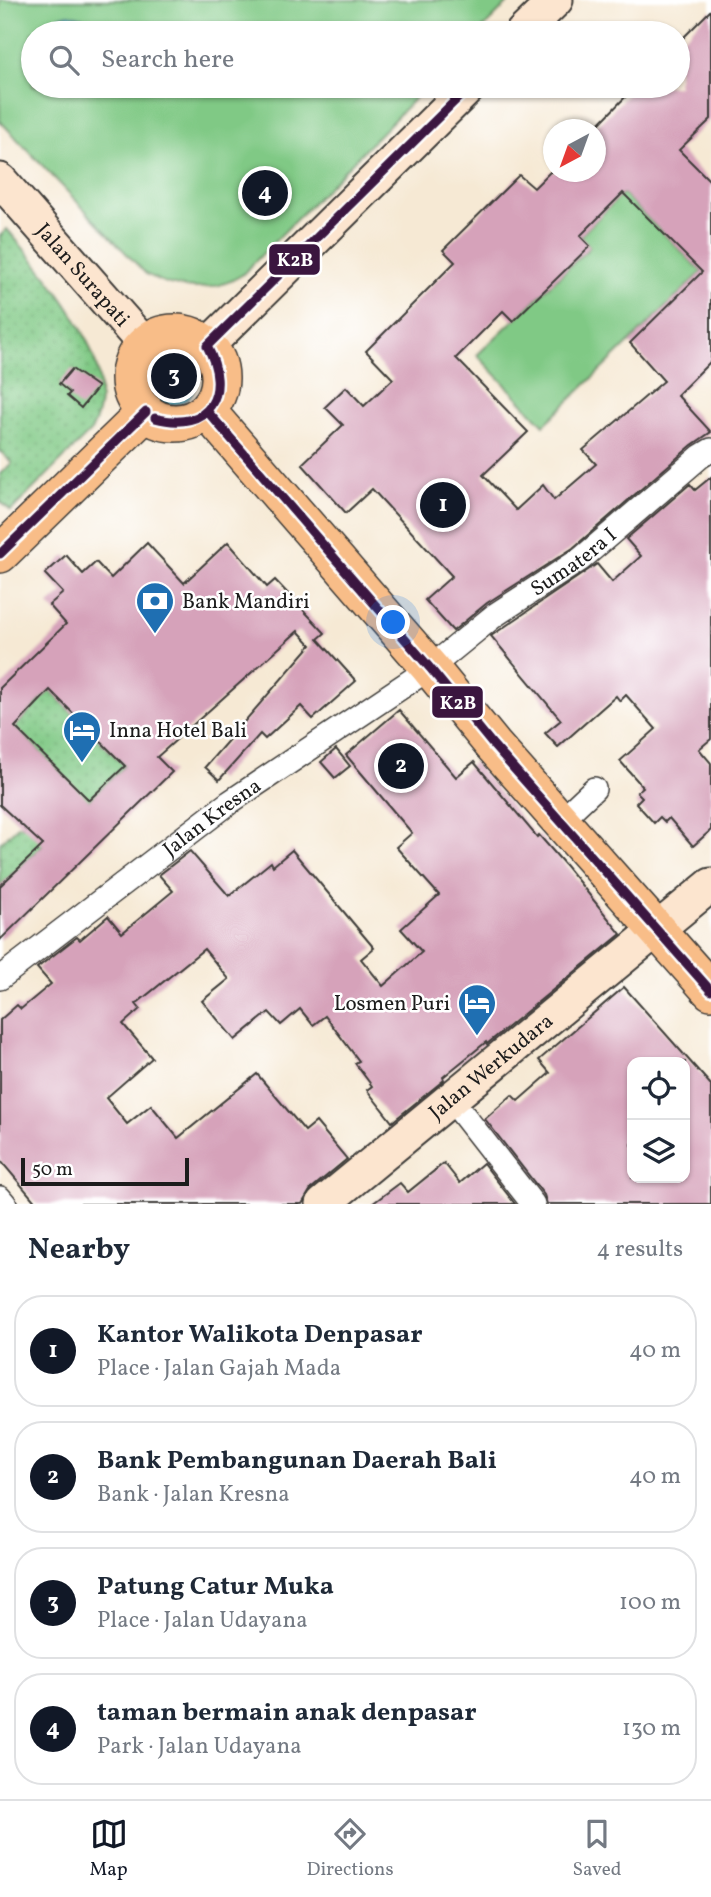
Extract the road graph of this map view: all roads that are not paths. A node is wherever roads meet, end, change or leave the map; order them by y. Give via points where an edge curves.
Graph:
1 (556, 0) edge
2 (534, 21) edge
3 (458, 98) edge
4 (0, 180) edge
5 (145, 345) junction
6 (207, 346) junction
7 (206, 411) junction
8 (146, 412) junction
9 (711, 450) edge
10 (0, 554) edge
11 (430, 668) junction
12 (594, 789) dead end
13 (560, 821) junction
14 (711, 885) edge
15 (657, 929) junction
16 (0, 978) edge
17 (711, 991) edge
18 (451, 1099) junction
19 (0, 1198) edge
20 (5, 1204) edge
21 (323, 1204) edge
22 (533, 1204) edge

1 - 2 main road
3 - 6 main road
4 - 5 main road, Jalan Surapati
5 - 6 main road via 156,337 183,334
5 - 8 main road, Jalan Surapati via 135,357 131,386
6 - 7 main road via 220,378 215,399
7 - 8 main road via 170,423
7 - 11 main road
8 - 10 main road
9 - 11 street, Sumatera I via 581,559 495,615
11 - 13 main road
11 - 16 street, Jalan Kresna via 230,802
12 - 13 street
13 - 15 main road
14 - 15 main road, Jalan Werkudara
15 - 17 main road
15 - 18 main road, Jalan Werkudara
18 - 21 main road, Jalan Werkudara
18 - 22 street
19 - 20 street

